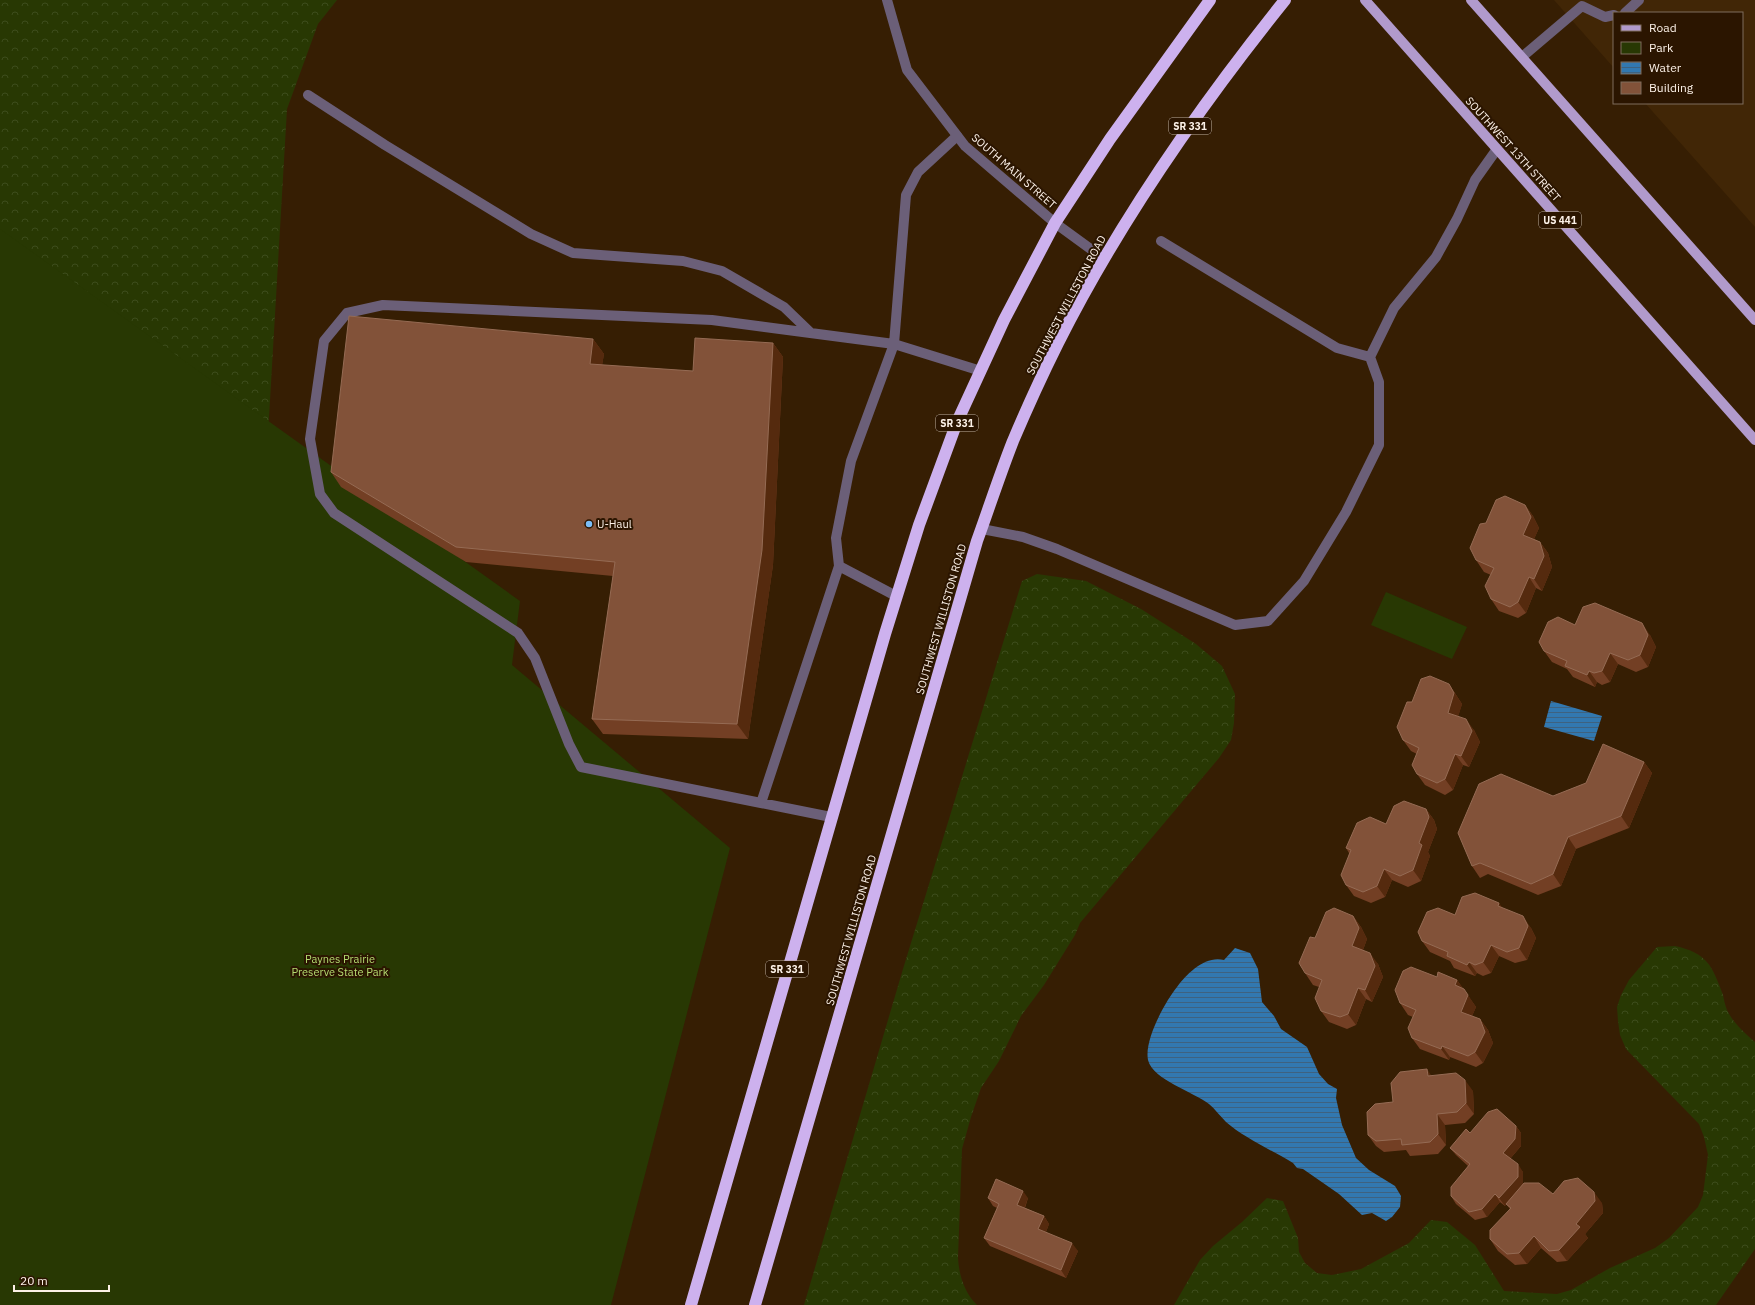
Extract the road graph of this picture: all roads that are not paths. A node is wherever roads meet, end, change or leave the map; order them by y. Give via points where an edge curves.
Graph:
1 (887, 0) edge
2 (1210, 0) edge
3 (1285, 0) edge
4 (1365, 0) edge
5 (1471, 0) edge
6 (1639, 0) edge
7 (1580, 3) edge
8 (1625, 12) edge
9 (1613, 15) edge
10 (1522, 57) junction
11 (308, 94) dead end
12 (957, 136) junction
13 (1497, 149) junction
14 (1055, 223) junction
15 (1160, 241) dead end
16 (1103, 258) junction
17 (1755, 320) edge
18 (811, 333) junction
19 (894, 344) junction
20 (1370, 357) junction
21 (981, 371) junction
22 (1755, 440) edge
23 (982, 529) junction
24 (839, 566) junction
25 (896, 596) junction
26 (761, 803) junction
27 (831, 817) junction
28 (690, 1305) edge
29 (756, 1305) edge

1 - 12 street, SOUTH MAIN STREET via 907,70
2 - 14 highway, SR 331 via 1110,139
3 - 16 highway, SOUTHWEST WILLISTON ROAD / SR 331 via 1212,93
4 - 13 main road, SOUTHWEST 13TH STREET / US 441
5 - 10 main road
6 - 8 street
7 - 9 street via 1605,17
7 - 10 street
10 - 17 main road
11 - 18 street via 425,169 552,245 573,253 683,261 722,271 784,307
12 - 14 street, SOUTH MAIN STREET via 965,146
12 - 19 street via 918,172 906,195
13 - 20 street via 1475,180 1436,257 1394,308
13 - 22 main road, SOUTHWEST 13TH STREET / US 441
14 - 16 street, SOUTH MAIN STREET
14 - 21 highway, SR 331 via 1004,320
15 - 20 street via 1337,348
16 - 23 highway, SOUTHWEST WILLISTON ROAD / SR 331 via 1058,344 1013,441
18 - 19 street
18 - 26 street via 712,320 383,305 347,313 324,340 310,439 320,494 334,513 518,633 535,658 569,744 581,767
19 - 21 street
19 - 24 street via 851,461 836,538
20 - 23 street via 1379,382 1380,444 1346,512 1304,581 1268,621 1235,625 1057,549 1023,537
21 - 25 highway, SR 331 via 957,422
23 - 29 highway, SOUTHWEST WILLISTON ROAD / SR 331
24 - 25 street
24 - 26 street
25 - 27 highway, SR 331
26 - 27 street
27 - 28 highway, SR 331

